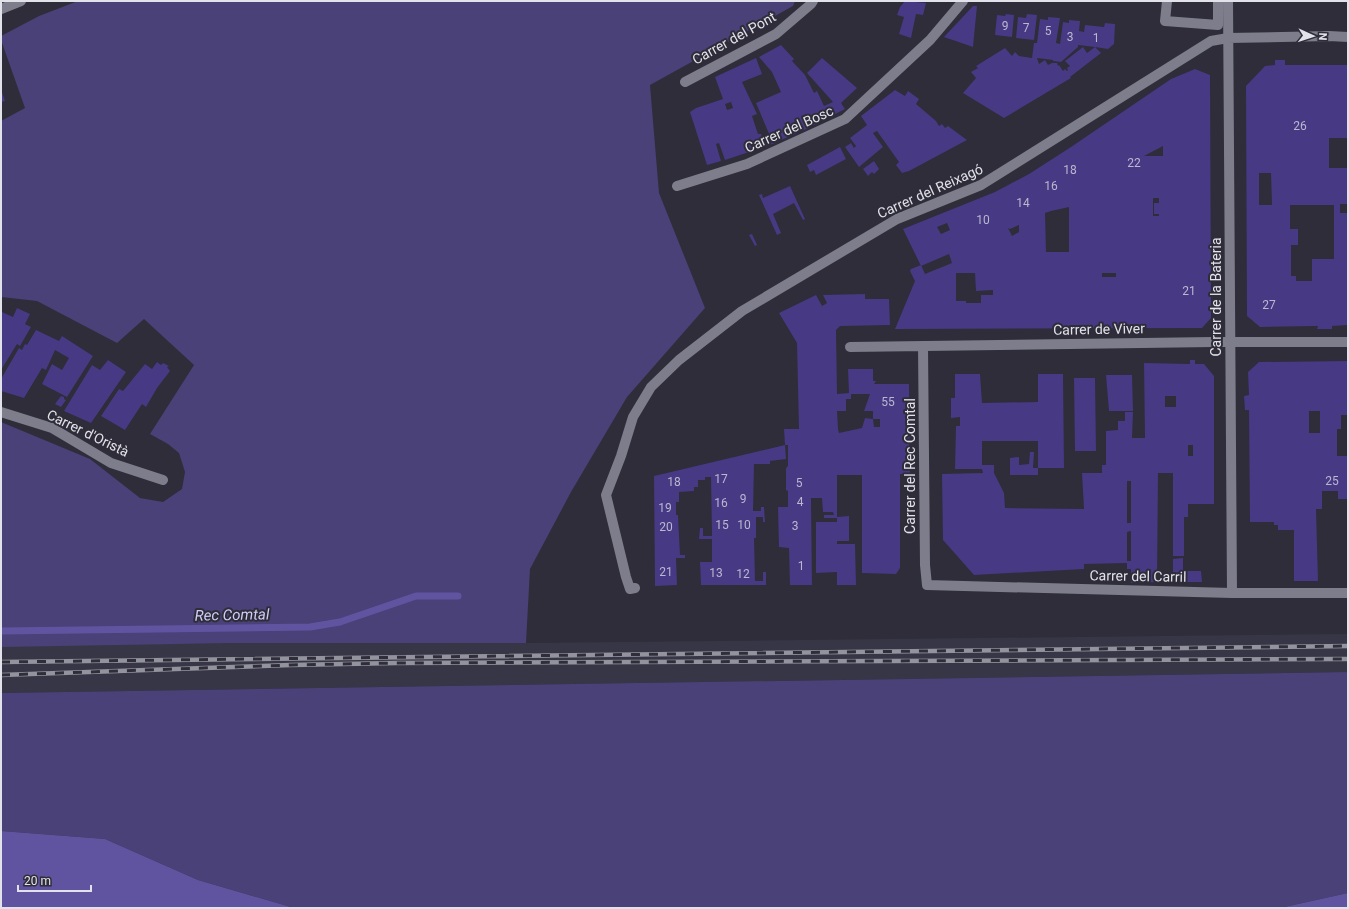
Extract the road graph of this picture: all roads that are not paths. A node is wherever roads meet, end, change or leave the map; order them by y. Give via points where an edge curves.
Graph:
1 (21, 1) edge
2 (813, 1) edge
3 (964, 1) edge
4 (1167, 1) edge
5 (1218, 1) edge
6 (1228, 1) edge
7 (1, 9) edge
8 (1348, 37) edge
9 (1228, 38) junction
10 (685, 82) dead end
11 (677, 186) dead end
12 (1230, 342) junction
13 (1348, 342) edge
14 (923, 346) junction
15 (850, 347) dead end
16 (1, 412) edge
17 (163, 480) dead end
18 (927, 585) joint
19 (635, 588) dead end
20 (1232, 593) junction
21 (1348, 593) edge

1 - 7 street
2 - 10 street, Carrer del Pont via 776,34
3 - 11 street, Carrer del Bosc via 930,40 844,119 747,164
4 - 5 street via 1165,21 1218,26
6 - 9 street, Carrer de la Bateria
8 - 9 street, Carrer del Reixagó
9 - 12 street, Carrer de la Bateria
9 - 19 street, Carrer del Reixagó via 1211,41 982,186 897,219 742,311 679,360 650,387 633,417 606,494 626,578 630,589
12 - 13 street, Carrer de Viver
12 - 14 street, Carrer de Viver
12 - 20 street, Carrer de la Bateria
14 - 15 street, Carrer de Viver
14 - 18 street, Carrer del Rec Comtal
16 - 17 street, Carrer d'Oristà via 52,428 112,462
18 - 20 street, Carrer del Carril
20 - 21 street, Carrer del Carril

